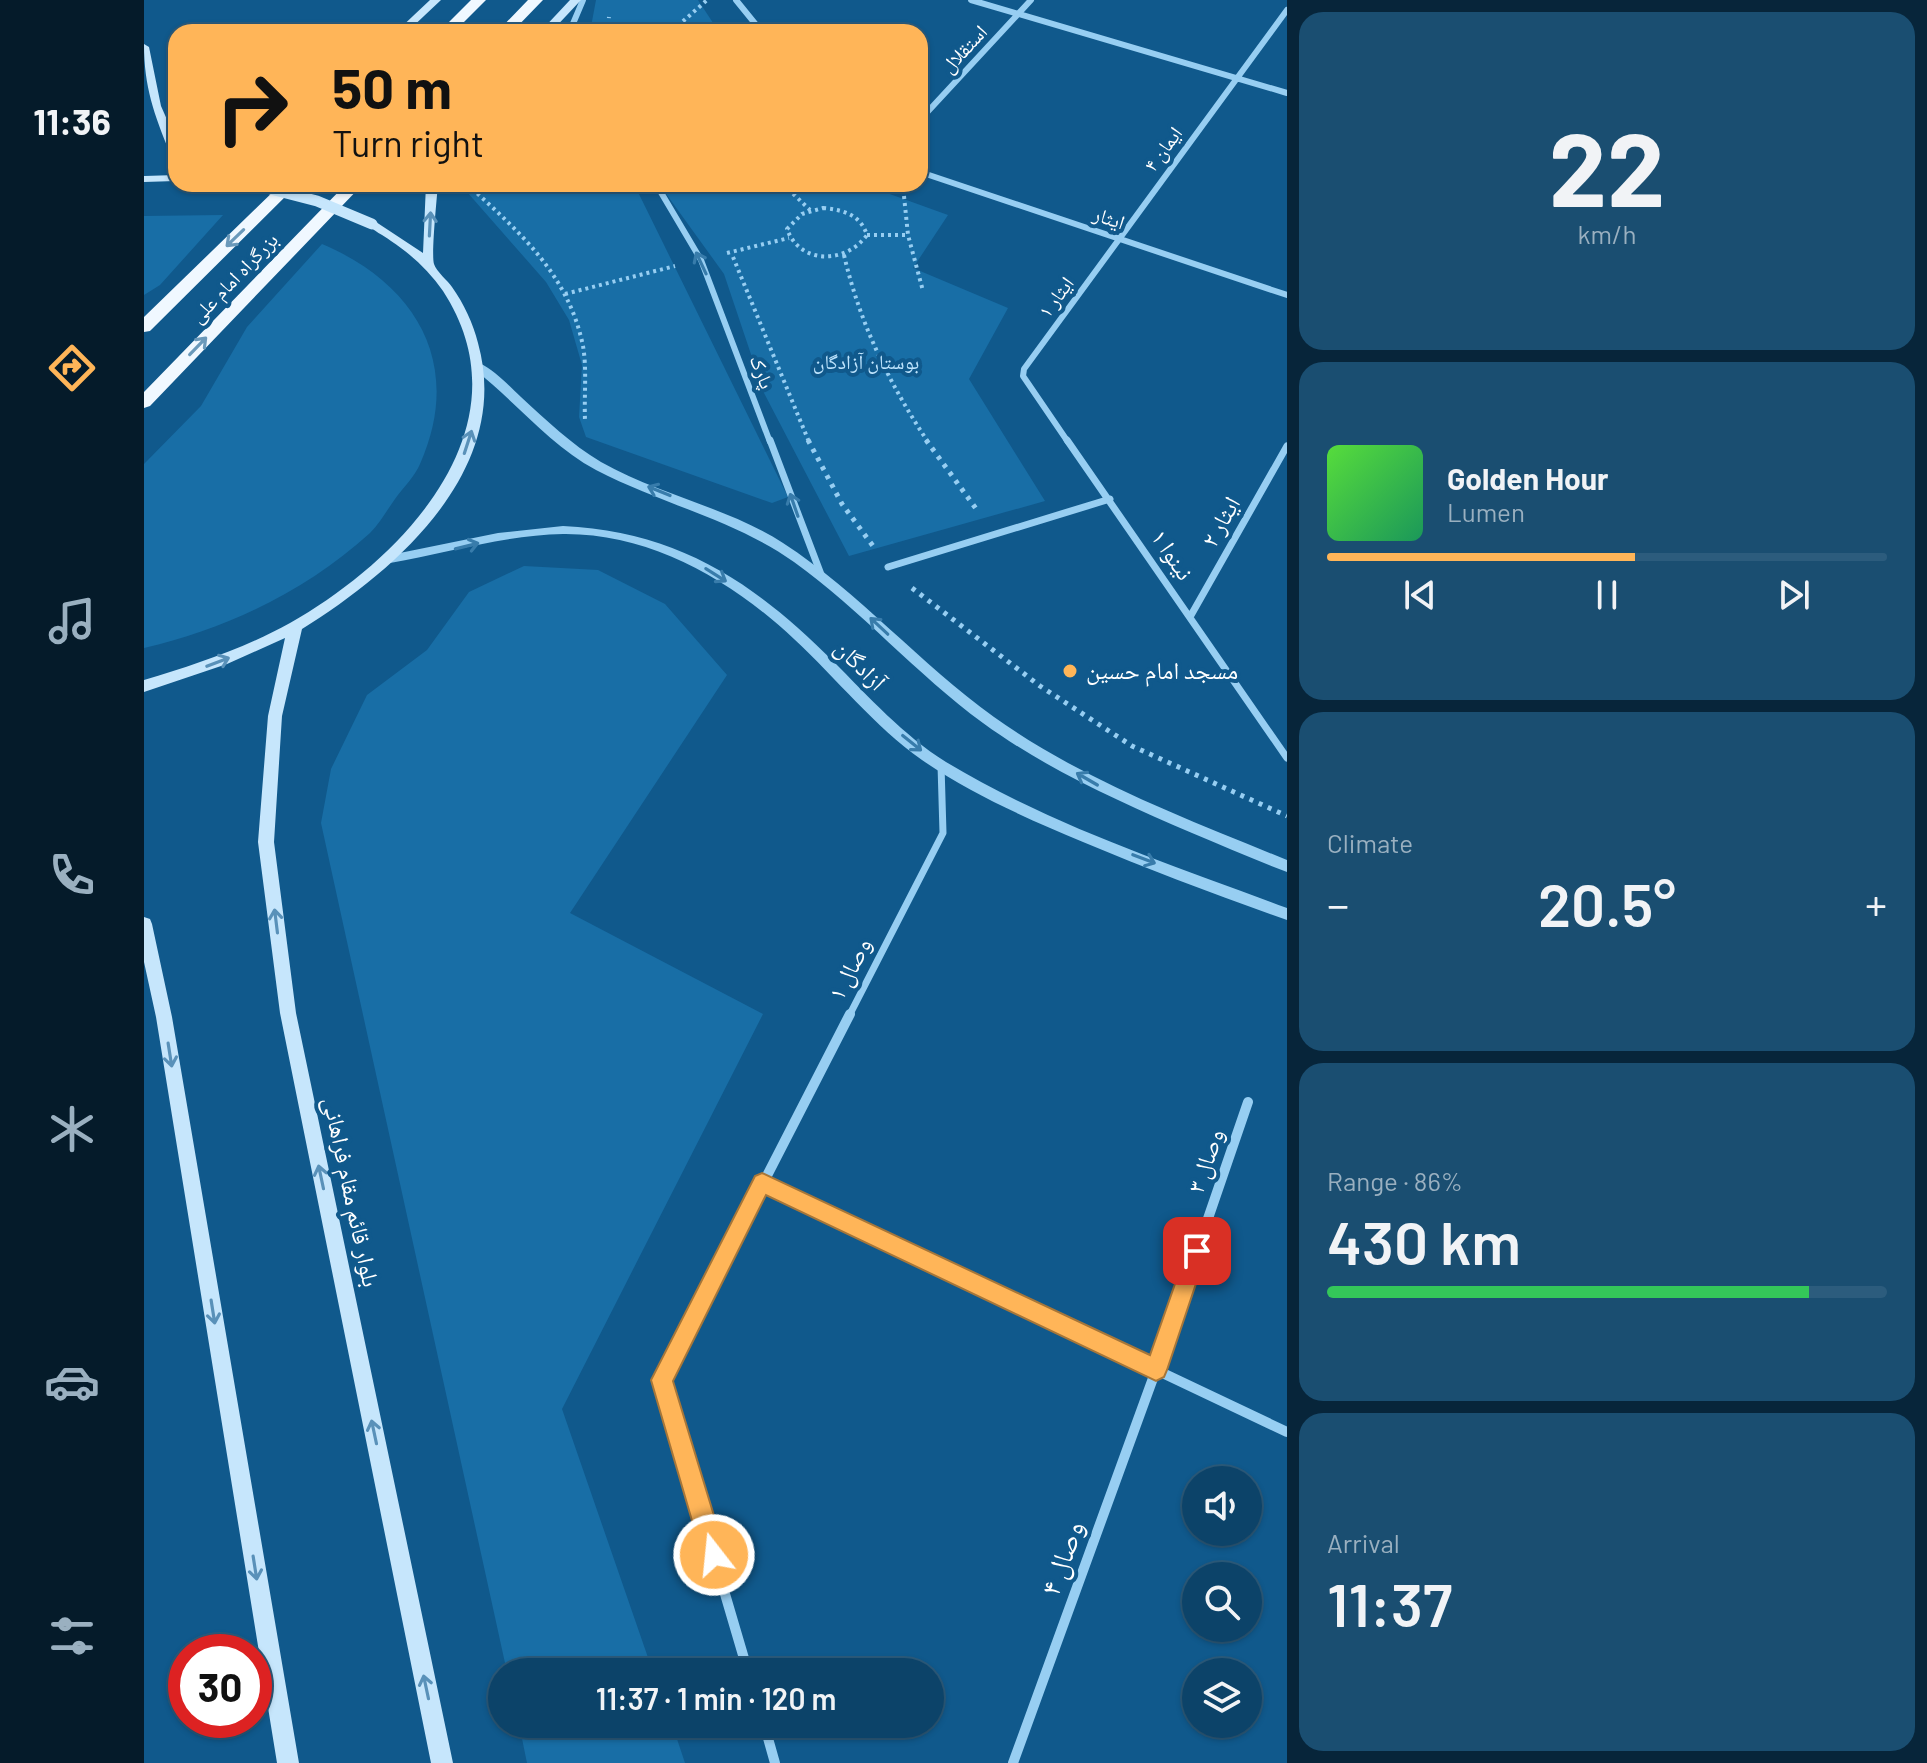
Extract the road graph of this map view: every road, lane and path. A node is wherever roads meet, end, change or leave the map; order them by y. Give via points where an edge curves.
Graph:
1 (436, 0) edge
2 (479, 0) edge
3 (536, 0) edge
4 (576, 0) edge
5 (583, 0) edge
6 (707, 0) edge
7 (736, 0) edge
8 (971, 0) edge
9 (1031, 0) edge
10 (1287, 10) edge
11 (1019, 14) junction
12 (410, 24) edge
13 (454, 24) edge
14 (512, 24) edge
15 (553, 24) edge
16 (573, 24) edge
17 (680, 24) edge
18 (756, 24) edge
19 (144, 47) edge
20 (1234, 78) junction
21 (1287, 93) edge
22 (156, 106) junction
23 (928, 111) edge
24 (145, 124) edge
25 (168, 134) edge
26 (928, 175) edge
27 (168, 178) edge
28 (144, 179) edge
29 (282, 192) edge
30 (285, 192) edge
31 (347, 192) edge
32 (432, 192) edge
33 (476, 192) edge
34 (661, 192) edge
35 (791, 192) edge
36 (903, 192) edge
37 (810, 210) junction
38 (867, 235) junction
39 (908, 235) junction
40 (1118, 238) junction
41 (844, 255) junction
42 (428, 263) junction
43 (923, 291) dead end
44 (1287, 295) edge
45 (144, 327) edge
46 (479, 367) junction
47 (1023, 376) joint
48 (144, 402) edge
49 (585, 424) dead end
50 (1287, 446) edge
51 (1110, 499) junction
52 (995, 534) junction
53 (390, 559) junction
54 (888, 567) dead end
55 (822, 578) junction
56 (1190, 617) junction
57 (295, 627) junction
58 (144, 686) edge
59 (1287, 758) edge
60 (941, 765) junction
61 (1287, 866) edge
62 (1287, 914) edge
63 (144, 924) edge
64 (144, 999) edge
65 (164, 1017) junction
66 (1248, 1102) dead end
67 (762, 1183) junction
68 (1156, 1370) junction
69 (1287, 1432) edge
70 (744, 1658) edge
71 (768, 1738) edge
72 (288, 1763) edge
73 (442, 1763) edge
74 (775, 1763) edge
75 (1013, 1763) edge

1 - 12 main road
2 - 13 highway
3 - 14 highway
4 - 15 main road
5 - 16 street
6 - 17 path
7 - 18 street
8 - 11 street
9 - 11 street, استقلال
10 - 20 street, ایمان ۴
11 - 20 street
11 - 23 street, استقلال
19 - 22 main road
20 - 21 street
20 - 40 street, ایمان ۴
22 - 24 main road
22 - 25 main road
26 - 40 street, ایثار
27 - 28 main road
29 -> 45 highway, بزرگراه امام علی
30 - 42 main road, bridge via 372,224
48 -> 31 highway, بزرگراه امام علی
42 -> 32 main road
33 - 49 path via 537,249 565,294 583,347
55 -> 34 street, پارک via 706,272
35 - 37 path
36 - 39 path
37 - 38 path via 850,213
37 - 41 path via 787,229 794,246 817,256
38 - 39 path
38 - 41 path via 856,250
39 - 43 path
40 - 44 street, ایثار
40 - 47 street, ایثار ۱
41 - 52 path via 851,293 889,383
42 - 46 main road via 463,311
53 -> 46 main road via 433,511 462,462 477,413
55 -> 46 street, آزادگان via 755,533 600,466 563,442
47 - 51 street, نینوا ۱
50 - 56 street, ایثار ۲
51 - 52 street
51 - 56 street, نینوا ۱
52 - 54 street
53 - 57 main road
53 -> 60 street, آزادگان via 563,530 651,542 761,603 854,693
61 -> 55 street, آزادگان via 1111,792 1017,739 935,680
56 - 59 street, نینوا ۱
58 -> 57 main road via 218,663
73 -> 57 main road, بلوار قائم مقام فراهانی via 286,998 266,842 275,716
60 -> 62 street, آزادگان via 1102,843
60 - 67 street, وصال ۱ via 943,833
63 - 65 main road
64 - 65 main road
65 -> 72 main road
66 - 68 street, وصال ۳
67 - 68 street
67 - 70 street, وصال ۱ via 662,1380
68 - 69 street
68 - 75 street, وصال ۴
71 - 74 street

